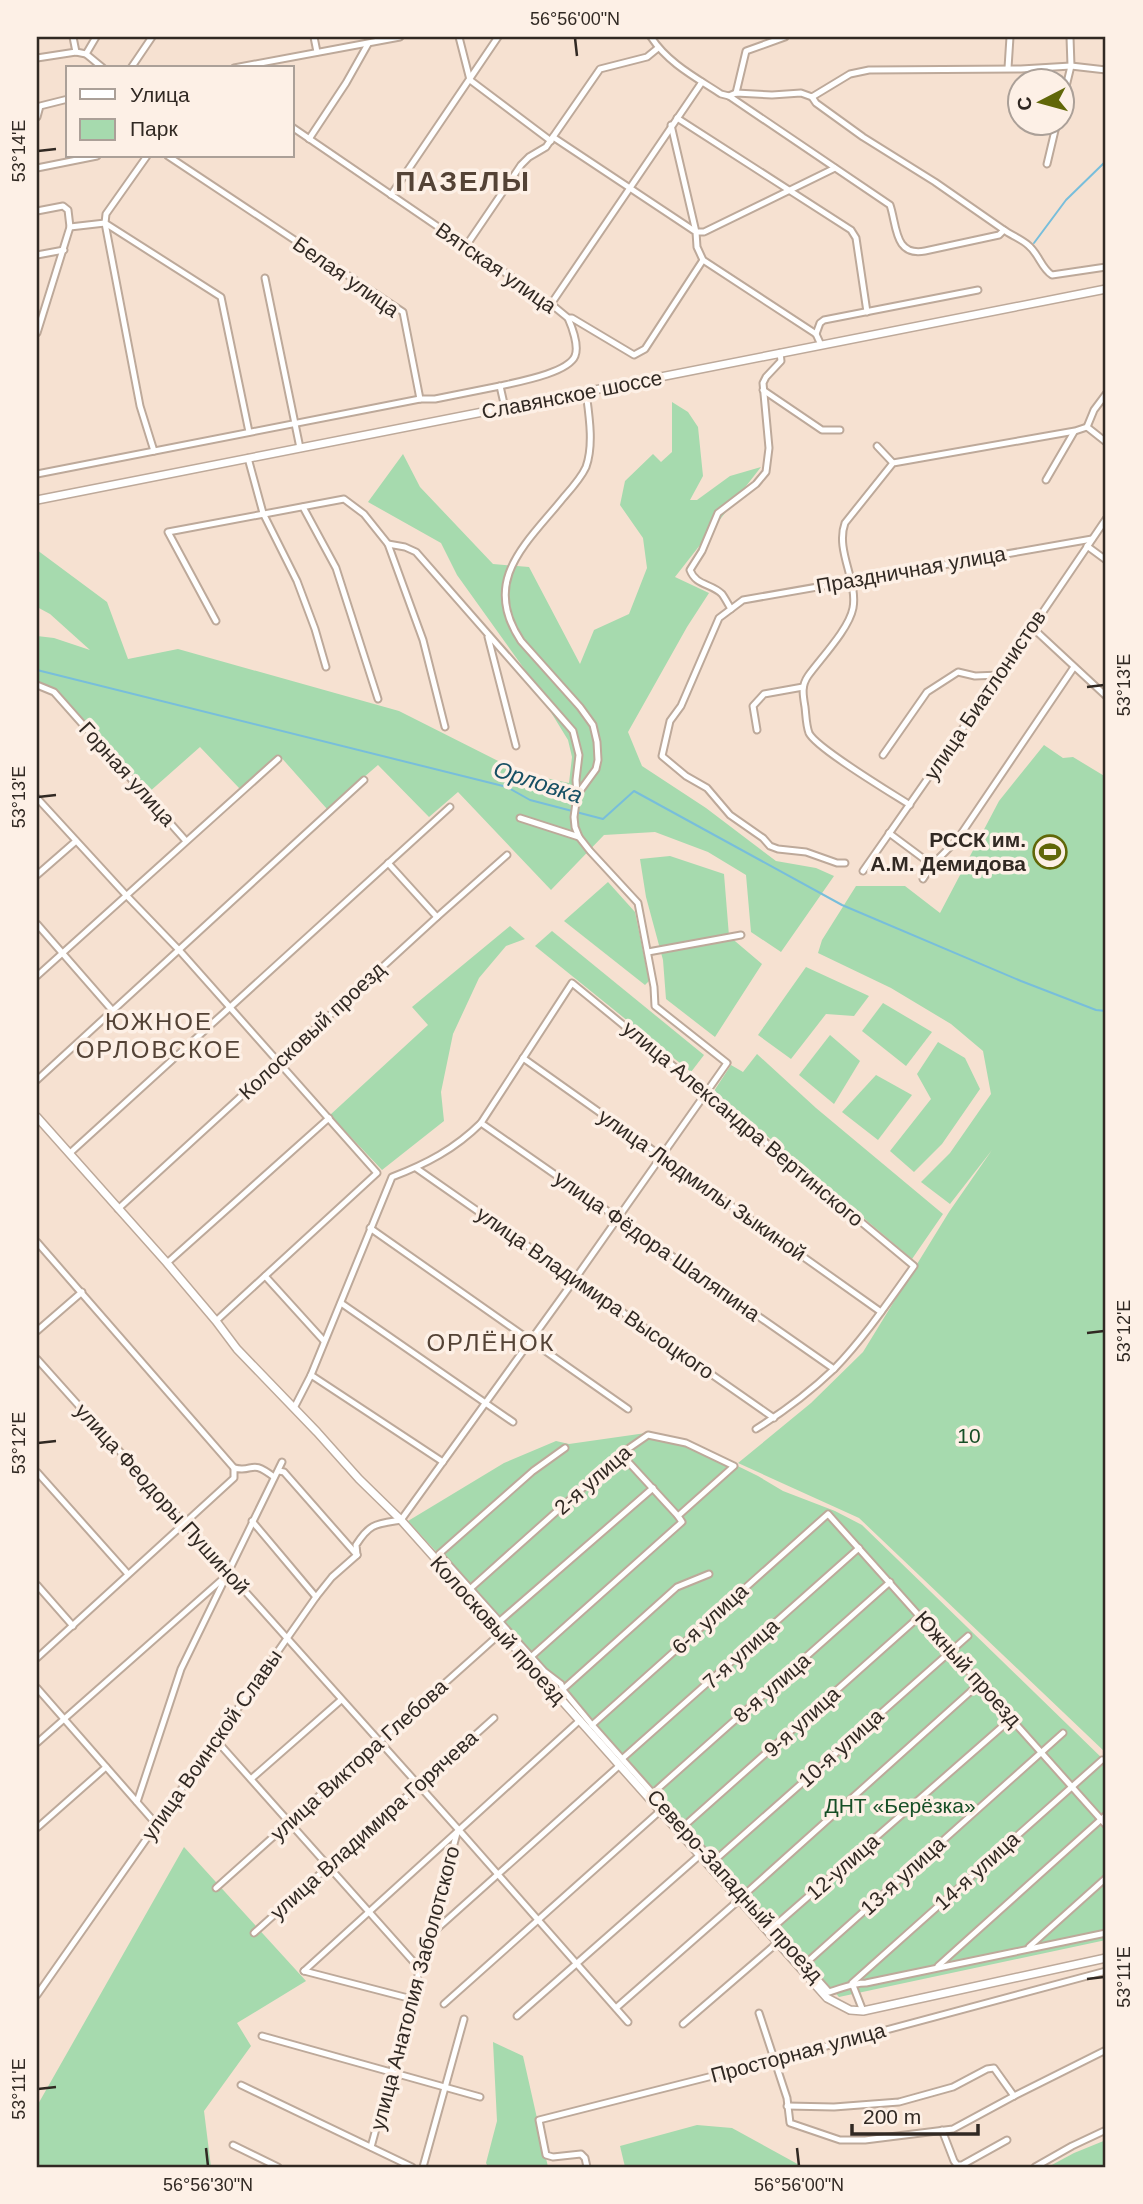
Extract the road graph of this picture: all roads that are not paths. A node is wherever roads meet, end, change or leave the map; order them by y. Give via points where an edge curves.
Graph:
1 (73, 37) edge
2 (96, 37) edge
3 (152, 37) edge
4 (314, 37) edge
5 (400, 37) edge
6 (459, 37) edge
7 (498, 37) edge
8 (651, 37) edge
9 (785, 37) edge
10 (1010, 37) edge
11 (1070, 37) edge
12 (368, 44) junction
13 (659, 48) junction
14 (76, 52) junction
15 (317, 52) junction
16 (86, 54) junction
17 (37, 58) edge
18 (101, 66) edge
19 (132, 66) edge
20 (244, 66) edge
21 (1008, 66) edge
22 (1071, 66) edge
23 (1076, 67) edge
24 (1006, 68) edge
25 (1106, 70) edge
26 (470, 80) junction
27 (702, 82) junction
28 (736, 93) junction
29 (729, 96) junction
30 (812, 97) junction
31 (66, 100) edge
32 (37, 117) edge
33 (677, 117) junction
34 (671, 125) junction
35 (294, 128) edge
36 (1054, 136) edge
37 (309, 139) junction
38 (552, 139) junction
39 (87, 158) edge
40 (146, 158) edge
41 (171, 158) edge
42 (1047, 164) dead end
43 (37, 168) edge
44 (835, 168) junction
45 (628, 189) junction
46 (788, 189) junction
47 (391, 195) junction
48 (37, 211) edge
49 (105, 223) junction
50 (70, 227) junction
51 (1004, 230) junction
52 (696, 232) junction
53 (466, 246) junction
54 (64, 250) junction
55 (37, 255) edge
56 (703, 260) junction
57 (1106, 267) edge
58 (265, 278) dead end
59 (1106, 289) edge
60 (978, 290) dead end
61 (551, 304) junction
62 (867, 312) junction
63 (568, 318) junction
64 (37, 333) edge
65 (816, 334) junction
66 (821, 345) junction
67 (780, 353) junction
68 (500, 386) junction
69 (763, 390) junction
70 (586, 392) junction
71 (1106, 394) edge
72 (420, 399) junction
73 (505, 408) junction
74 (296, 423) junction
75 (1087, 427) junction
76 (841, 430) dead end
77 (1075, 431) junction
78 (249, 432) junction
79 (1106, 442) edge
80 (877, 446) dead end
81 (300, 448) junction
82 (154, 451) junction
83 (248, 458) junction
84 (893, 463) junction
85 (37, 474) edge
86 (1046, 480) dead end
87 (37, 499) edge
88 (303, 507) junction
89 (264, 514) junction
90 (1106, 519) edge
91 (1092, 539) junction
92 (388, 544) junction
93 (1087, 546) junction
94 (1106, 560) edge
95 (851, 580) junction
96 (732, 609) junction
97 (216, 621) dead end
98 (1033, 624) junction
99 (487, 634) junction
100 (326, 667) dead end
101 (1074, 667) junction
102 (1000, 675) junction
103 (37, 685) edge
104 (803, 687) junction
105 (1106, 696) edge
106 (379, 699) dead end
107 (445, 727) dead end
108 (757, 730) dead end
109 (516, 746) dead end
110 (883, 755) dead end
111 (278, 759) dead end
112 (364, 780) dead end
113 (577, 795) junction
114 (37, 798) edge
115 (910, 805) junction
116 (450, 807) dead end
117 (520, 818) dead end
118 (889, 833) junction
119 (579, 837) junction
120 (76, 841) junction
121 (186, 841) junction
122 (507, 855) dead end
123 (388, 863) junction
124 (845, 863) dead end
125 (932, 865) junction
126 (863, 871) dead end
127 (37, 875) edge
128 (923, 879) dead end
129 (126, 895) junction
130 (437, 917) junction
131 (37, 924) edge
132 (741, 936) dead end
133 (179, 950) junction
134 (62, 953) junction
135 (648, 953) junction
136 (37, 976) edge
137 (229, 1006) junction
138 (112, 1010) junction
139 (523, 1058) junction
140 (279, 1061) junction
141 (37, 1080) edge
142 (705, 1091) junction
143 (37, 1117) edge
144 (329, 1118) junction
145 (481, 1122) junction
146 (69, 1153) junction
147 (661, 1155) junction
148 (416, 1168) junction
149 (118, 1209) junction
150 (618, 1217) junction
151 (370, 1228) junction
152 (37, 1242) edge
153 (167, 1263) junction
154 (265, 1276) junction
155 (575, 1279) junction
156 (82, 1292) junction
157 (341, 1303) junction
158 (881, 1312) junction
159 (216, 1321) junction
160 (37, 1331) edge
161 (530, 1339) junction
162 (324, 1341) junction
163 (37, 1359) edge
164 (834, 1369) junction
165 (311, 1375) junction
166 (487, 1402) junction
167 (294, 1408) junction
168 (628, 1409) dead end
169 (774, 1418) junction
170 (513, 1422) dead end
171 (756, 1429) dead end
172 (565, 1448) dead end
173 (621, 1454) junction
174 (282, 1462) dead end
175 (443, 1462) junction
176 (234, 1468) junction
177 (279, 1471) junction
178 (37, 1472) edge
179 (274, 1477) junction
180 (653, 1488) junction
181 (828, 1514) joint
182 (678, 1516) junction
183 (401, 1520) junction
184 (252, 1521) junction
185 (184, 1524) junction
186 (859, 1548) junction
187 (357, 1555) junction
188 (229, 1573) junction
189 (128, 1574) junction
190 (709, 1574) dead end
191 (890, 1582) junction
192 (37, 1585) edge
193 (471, 1588) junction
194 (316, 1597) junction
195 (920, 1616) junction
196 (500, 1621) junction
197 (73, 1626) junction
198 (502, 1632) junction
199 (968, 1636) dead end
200 (286, 1638) junction
201 (950, 1650) junction
202 (531, 1656) junction
203 (37, 1658) edge
204 (980, 1683) junction
205 (37, 1688) edge
206 (559, 1692) junction
207 (341, 1700) junction
208 (494, 1718) dead end
209 (1012, 1718) junction
210 (64, 1719) junction
211 (579, 1721) junction
212 (592, 1725) junction
213 (1063, 1733) dead end
214 (216, 1740) junction
215 (380, 1741) junction
216 (37, 1743) edge
217 (1042, 1752) junction
218 (1101, 1760) dead end
219 (621, 1762) junction
220 (106, 1767) junction
221 (251, 1779) junction
222 (419, 1786) junction
223 (1072, 1786) junction
224 (653, 1793) junction
225 (137, 1802) junction
226 (660, 1811) junction
227 (1105, 1820) edge
228 (289, 1822) junction
229 (157, 1825) junction
230 (683, 1827) junction
231 (37, 1828) edge
232 (458, 1829) junction
233 (699, 1855) junction
234 (714, 1861) junction
235 (328, 1866) junction
236 (498, 1875) junction
237 (1106, 1878) edge
238 (216, 1888) dead end
239 (741, 1898) junction
240 (369, 1912) junction
241 (538, 1920) junction
242 (771, 1930) junction
243 (254, 1933) dead end
244 (1106, 1933) edge
245 (429, 1936) junction
246 (777, 1943) junction
247 (1027, 1949) junction
248 (1106, 1958) edge
249 (577, 1963) junction
250 (805, 1964) junction
251 (419, 1968) junction
252 (936, 1968) junction
253 (1106, 1971) edge
254 (852, 1983) junction
255 (38, 1990) edge
256 (412, 2000) junction
257 (444, 2004) dead end
258 (616, 2008) junction
259 (863, 2011) junction
260 (759, 2013) dead end
261 (517, 2016) dead end
262 (464, 2020) dead end
263 (628, 2022) dead end
264 (683, 2024) dead end
265 (262, 2036) dead end
266 (1106, 2050) edge
267 (775, 2059) junction
268 (393, 2071) junction
269 (241, 2085) dead end
270 (444, 2086) junction
271 (1014, 2096) junction
272 (480, 2097) dead end
273 (787, 2106) junction
274 (942, 2130) junction
275 (1106, 2130) edge
276 (1007, 2140) dead end
277 (233, 2145) dead end
278 (371, 2147) junction
279 (278, 2167) edge
280 (412, 2167) edge
281 (422, 2167) edge
282 (587, 2167) edge
283 (1035, 2167) edge

1 - 14 street
2 - 16 street
3 - 19 street
4 - 15 street
5 - 12 street
6 - 26 street
7 - 26 street
8 - 13 street
9 - 28 street via 746,51
10 - 21 street
11 - 22 street
12 - 15 street
12 - 37 street
13 - 27 street
13 - 38 street via 647,57 600,69
14 - 16 street
14 - 17 street
15 - 20 street
16 - 18 street
23 - 25 street
24 - 30 street via 857,71
26 - 38 street
26 - 47 street
27 - 29 street
27 - 33 street
28 - 29 street
28 - 30 street
29 - 44 street
30 - 51 street via 863,137
31 - 32 street via 40,106
33 - 34 street
33 - 46 street
34 - 45 street
34 - 52 street
35 - 37 street, Вятская улица
36 - 42 street
37 - 47 street, Вятская улица
38 - 45 street
38 - 53 street via 521,165
39 - 43 street
40 - 49 street via 106,214
41 - 72 street, Белая улица via 403,312
44 - 46 street
44 - 51 street via 890,205 899,242 909,250 919,252 999,235
45 - 52 street
45 - 61 street
46 - 52 street
46 - 62 street via 854,234
47 - 53 street, Вятская улица
48 - 50 street via 63,206
49 - 50 street
49 - 78 street via 221,297
49 - 82 street via 140,406
50 - 54 street
51 - 57 street via 1028,244 1052,275
52 - 56 street
53 - 61 street, Вятская улица
54 - 55 street
54 - 64 street
56 - 63 street, Вятская улица via 645,349 634,355
56 - 65 street
58 - 74 street
59 - 66 street, Славянское шоссе
60 - 62 street
61 - 63 street, Вятская улица
62 - 65 street via 824,320
63 - 68 street via 576,349 573,360 542,375
65 - 66 street
66 - 67 street, Славянское шоссе
67 - 69 street via 781,361 766,377
67 - 70 street, Славянское шоссе
68 - 72 street
68 - 73 street
69 - 76 street via 822,430
69 - 96 street via 769,448 766,472 718,513 690,570 698,583 720,592
70 - 73 street, Славянское шоссе
70 - 113 street via 590,437 585,468 512,563 504,596 509,620 521,641 593,725 596,769
71 - 75 street
72 - 74 street
73 - 81 street, Славянское шоссе
74 - 78 street
74 - 81 street
75 - 77 street
75 - 79 street
77 - 84 street
77 - 86 street
78 - 82 street
80 - 84 street
81 - 83 street, Славянское шоссе
82 - 85 street
83 - 87 street, Славянское шоссе
83 - 89 street
84 - 95 street via 845,523 842,535
88 - 89 street
88 - 92 street via 344,499 364,514
88 - 106 street via 336,568
89 - 97 street via 168,532
89 - 100 street via 297,581
90 - 91 street, улица Биатлонистов
91 - 93 street, улица Биатлонистов
91 - 95 street, Праздничная улица
92 - 99 street via 415,552
92 - 107 street via 423,640
93 - 94 street
93 - 98 street, улица Биатлонистов
95 - 96 street, Праздничная улица via 743,600
95 - 104 street via 853,611
96 - 124 street via 719,618 670,721 662,756 707,788 730,815 771,846
98 - 101 street
98 - 102 street, улица Биатлонистов
99 - 109 street
99 - 113 street via 573,732 579,755
101 - 105 street
101 - 125 street via 957,839
102 - 110 street via 958,672 931,688
102 - 115 street, улица Биатлонистов
103 - 121 street, Горная улица via 54,692
104 - 108 street via 764,694 753,706
104 - 115 street via 810,736
111 - 121 street
112 - 133 street
113 - 119 street via 573,817
114 - 120 street
115 - 118 street, улица Биатлонистов
116 - 123 street
117 - 119 street
118 - 125 street
118 - 126 street, улица Биатлонистов
119 - 135 street via 638,903
120 - 127 street
120 - 129 street
121 - 129 street, Горная улица
122 - 130 street, Колосковый проезд
123 - 130 street
123 - 137 street
125 - 128 street
129 - 133 street
129 - 134 street, Горная улица
130 - 140 street, Колосковый проезд
131 - 134 street
132 - 135 street
133 - 137 street
133 - 138 street
134 - 136 street, Горная улица
134 - 138 street
135 - 142 street via 655,1006 727,1063
137 - 140 street
137 - 146 street
138 - 141 street
139 - 142 street, улица Александра Вертинского via 572,983
139 - 145 street
139 - 147 street, улица Людмилы Зыкиной
140 - 144 street
140 - 149 street, Колосковый проезд
142 - 147 street
142 - 158 street, улица Александра Вертинского via 914,1266
143 - 146 street, Колосковый проезд
144 - 153 street
144 - 154 street via 377,1173
145 - 148 street via 463,1141
145 - 150 street, улица Фёдора Шаляпина
146 - 149 street, Колосковый проезд
147 - 150 street
147 - 158 street, улица Людмилы Зыкиной
148 - 151 street via 391,1177
148 - 155 street, улица Владимира Высоцкого
149 - 153 street, Колосковый проезд
150 - 155 street
150 - 164 street, улица Фёдора Шаляпина
151 - 157 street
151 - 161 street
152 - 156 street
153 - 159 street, Колосковый проезд
154 - 159 street
154 - 162 street
155 - 161 street
155 - 169 street, улица Владимира Высоцкого
156 - 160 street
156 - 176 street
157 - 162 street
157 - 166 street
158 - 164 street
159 - 167 street, Колосковый проезд
161 - 166 street
161 - 168 street
162 - 165 street
163 - 185 street, улица Феодоры Пушиной
164 - 169 street
165 - 167 street
165 - 175 street
166 - 170 street
166 - 175 street
167 - 183 street, Колосковый проезд
169 - 171 street
172 - 193 street, Северо-Западный проезд via 439,1554
173 - 180 street
173 - 182 street, 2-я улица via 648,1435 686,1443 734,1466
173 - 193 street, 2-я улица
174 - 177 street
175 - 183 street
176 - 179 street via 261,1466
176 - 185 street via 234,1478
177 - 179 street
177 - 187 street
178 - 189 street
179 - 184 street
180 - 182 street
180 - 196 street
181 - 186 street, Южный проезд
181 - 212 street, 6-я улица
182 - 202 street via 682,1521
183 - 187 street, улица Воинской Славы via 369,1528 356,1545
183 - 198 street, Колосковый проезд
184 - 188 street
184 - 194 street
185 - 188 street, улица Феодоры Пушиной
185 - 189 street
186 - 191 street, Южный проезд
186 - 219 street, 7-я улица
187 - 194 street, улица Воинской Славы
188 - 200 street, улица Феодоры Пушиной
188 - 210 street
188 - 225 street via 181,1669
189 - 197 street
190 - 206 street via 677,1587
191 - 195 street, Южный проезд
191 - 224 street, 8-я улица
192 - 197 street
193 - 196 street, Северо-Западный проезд
194 - 200 street, улица Воинской Славы
195 - 201 street, Южный проезд
195 - 230 street, 9-я улица
196 - 202 street, Северо-Западный проезд
197 - 203 street
198 - 206 street, Колосковый проезд
198 - 215 street, улица Виктора Глебова
199 - 201 street, 10-я улица
200 - 207 street, улица Феодоры Пушиной
200 - 214 street, улица Воинской Славы
201 - 204 street, Южный проезд
201 - 234 street, 10-я улица
202 - 206 street, Северо-Западный проезд via 561,1684
204 - 209 street, Южный проезд
204 - 239 street
205 - 210 street
206 - 211 street, Колосковый проезд
206 - 212 street, Северо-Западный проезд
207 - 215 street, улица Феодоры Пушиной
207 - 221 street
208 - 222 street, улица Владимира Горячева
209 - 217 street, Южный проезд
209 - 242 street, 12-улица
210 - 216 street
210 - 220 street
211 - 219 street, Колосковый проезд
211 - 232 street, улица Анатолия Заболотского
212 - 219 street, Северо-Западный проезд
213 - 217 street, 13-я улица
214 - 221 street
214 - 229 street, улица Воинской Славы
215 - 222 street, улица Феодоры Пушиной
215 - 228 street, улица Виктора Глебова
217 - 223 street, Южный проезд
217 - 250 street, 13-я улица
218 - 223 street, 14-я улица
219 - 224 street, Северо-Западный проезд
219 - 226 street, Колосковый проезд
219 - 236 street, 7-я улица
220 - 225 street
220 - 231 street
221 - 228 street
222 - 232 street, улица Феодоры Пушиной
222 - 235 street, улица Владимира Горячева
223 - 227 street, Южный проезд
223 - 254 street, 14-я улица
224 - 230 street, Северо-Западный проезд
225 - 229 street
226 - 233 street, Колосковый проезд
226 - 241 street
227 - 252 street
228 - 235 street
228 - 238 street, улица Виктора Глебова
229 - 255 street, улица Воинской Славы
230 - 234 street, Северо-Западный проезд
232 - 236 street, улица Феодоры Пушиной
232 - 240 street, улица Анатолия Заболотского
232 - 245 street, улица Анатолия Заболотского
233 - 239 street, Колосковый проезд
233 - 249 street
234 - 239 street, Северо-Западный проезд
235 - 240 street
235 - 243 street, улица Владимира Горячева
236 - 241 street, улица Феодоры Пушиной
236 - 245 street, 7-я улица
237 - 247 street
239 - 242 street, Колосковый проезд
239 - 258 street
240 - 251 street
240 - 256 street, улица Анатолия Заболотского via 304,1971
241 - 249 street, улица Феодоры Пушиной
241 - 257 street
242 - 246 street, Колосковый проезд
242 - 250 street, Северо-Западный проезд
244 - 247 street, Северо-Западный проезд
245 - 251 street, улица Анатолия Заболотского
246 - 259 street, Колосковый проезд via 827,1998
246 - 264 street
247 - 252 street, Северо-Западный проезд
248 - 259 street
249 - 258 street, улица Феодоры Пушиной
249 - 261 street
250 - 254 street, Северо-Западный проезд via 829,1992
251 - 256 street, улица Анатолия Заболотского
252 - 254 street, Северо-Западный проезд
253 - 267 street, Просторная улица
254 - 259 street
256 - 268 street, улица Анатолия Заболотского
258 - 263 street, улица Феодоры Пушиной
260 - 267 street
262 - 270 street
265 - 268 street
266 - 271 street
267 - 273 street
267 - 282 street, Просторная улица via 542,2118 539,2124 546,2155 581,2154
268 - 270 street
268 - 278 street, улица Анатолия Заболотского
269 - 278 street
270 - 272 street
270 - 281 street
271 - 273 street via 994,2068 953,2087 899,2102
271 - 274 street via 953,2129
273 - 274 street via 790,2123 840,2140
274 - 276 street via 957,2165
275 - 283 street
277 - 279 street
278 - 280 street

